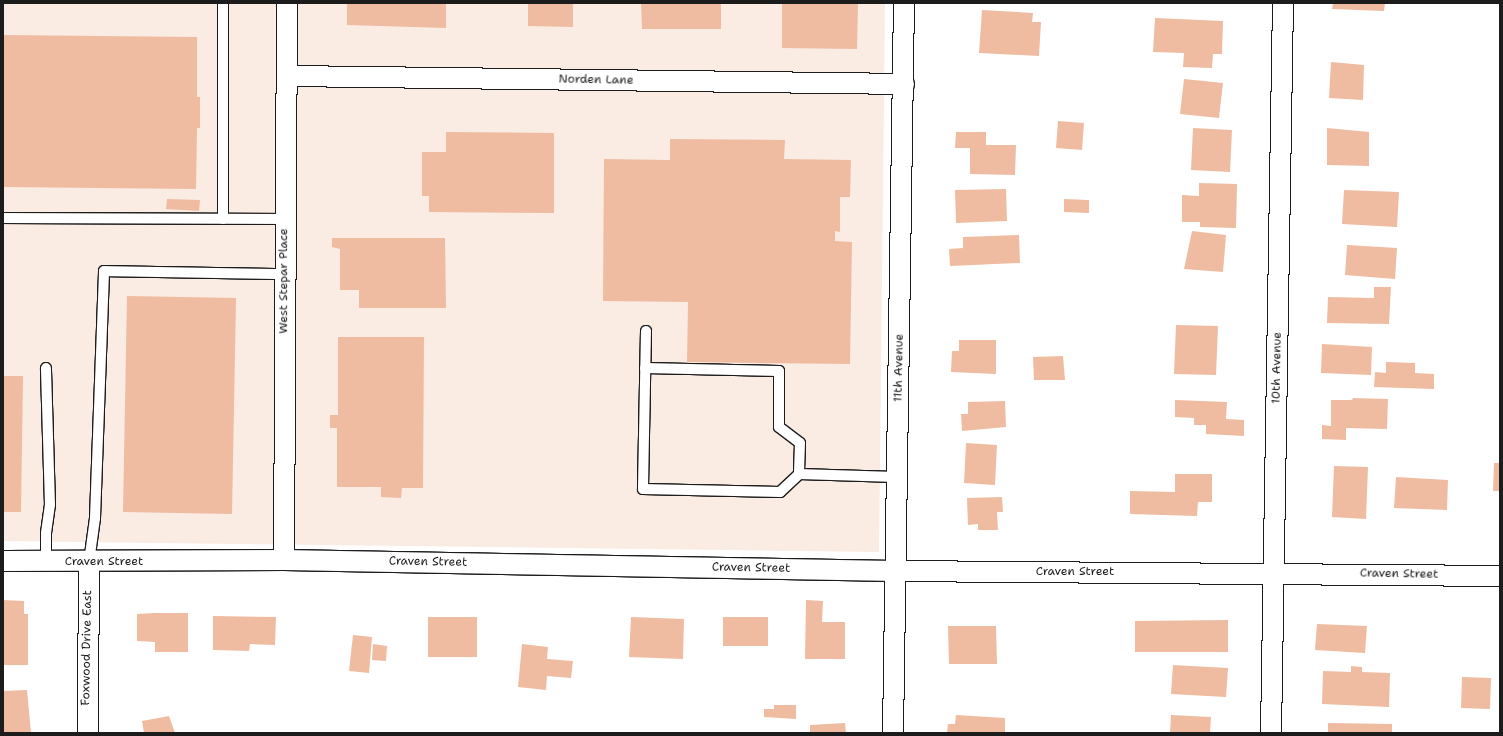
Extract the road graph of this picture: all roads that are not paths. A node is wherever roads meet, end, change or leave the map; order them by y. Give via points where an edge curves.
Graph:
1 (223, 3) edge
2 (288, 3) edge
3 (904, 3) edge
4 (1283, 3) edge
5 (288, 76) junction
6 (904, 84) junction
7 (3, 218) edge
8 (223, 219) junction
9 (284, 219) junction
10 (284, 274) junction
11 (646, 331) dead end
12 (46, 368) dead end
13 (645, 368) junction
14 (799, 474) junction
15 (896, 477) junction
16 (284, 560) junction
17 (3, 561) edge
18 (46, 562) junction
19 (88, 562) junction
20 (895, 571) junction
21 (1272, 573) junction
22 (1500, 576) edge
23 (88, 733) edge
24 (893, 733) edge
25 (1271, 733) edge

1 - 8 lane
2 - 5 street, West Stepar Place
3 - 6 street, 11th Avenue
4 - 21 street, 10th Avenue via 1282,166
5 - 6 street, Norden Lane
5 - 9 street, West Stepar Place
6 - 15 street, 11th Avenue
7 - 8 lane
8 - 9 lane
9 - 10 street, West Stepar Place
10 - 16 street, West Stepar Place
10 - 19 lane via 104,271 95,518
11 - 13 lane
12 - 18 lane via 50,505 46,533
13 - 14 lane via 779,371 779,427 800,443
13 - 14 lane via 643,489 780,492
14 - 15 lane
15 - 20 street, 11th Avenue
16 - 19 street, Craven Street
16 - 20 street, Craven Street
17 - 18 street, Craven Street
18 - 19 street, Craven Street
19 - 23 street, Foxwood Drive East
20 - 21 street, Craven Street
20 - 24 street, 11th Avenue
21 - 22 street, Craven Street
21 - 25 street, 10th Avenue

